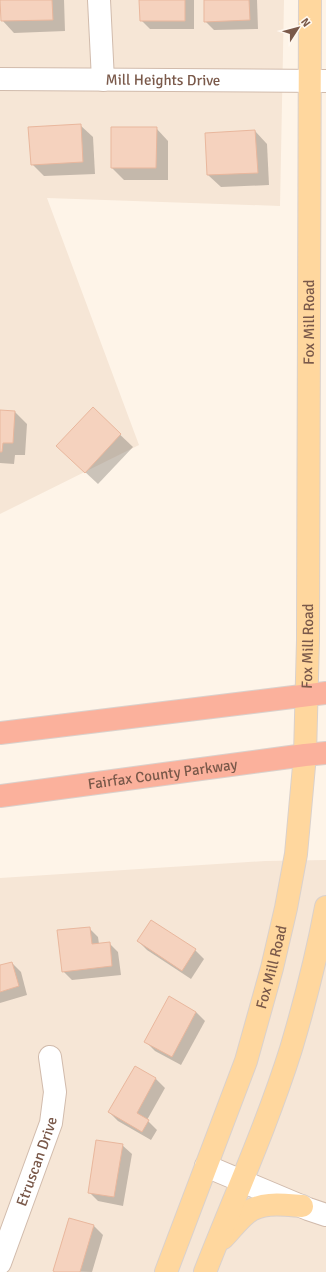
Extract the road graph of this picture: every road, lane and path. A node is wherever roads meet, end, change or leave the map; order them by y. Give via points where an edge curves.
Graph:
1 (100, 0) edge
2 (310, 0) edge
3 (0, 79) edge
4 (103, 80) junction
5 (318, 81) edge
6 (316, 694) edge
7 (0, 733) edge
8 (315, 754) edge
9 (0, 796) edge
10 (326, 907) edge
11 (50, 1057) dead end
12 (206, 1166) junction
13 (242, 1181) junction
14 (302, 1206) junction
15 (326, 1215) edge
16 (215, 1246) junction
17 (0, 1263) edge
18 (166, 1272) edge
19 (205, 1272) edge

1 - 4 street
2 - 5 main road, Fox Mill Road
3 - 4 street, Mill Heights Drive
4 - 5 street, Mill Heights Drive
5 - 6 main road, Fox Mill Road
6 - 7 highway
6 - 8 main road, Fox Mill Road
8 - 9 highway, Fairfax County Parkway
8 - 12 main road, Fox Mill Road via 272,968 246,1061
10 - 13 main road via 291,1049
11 - 17 street, Etruscan Drive via 55,1092 51,1123
12 - 13 street
12 - 18 main road, Fox Mill Road
13 - 14 street
13 - 16 main road
14 - 15 street
14 - 16 main road via 267,1206 253,1210
16 - 19 main road

